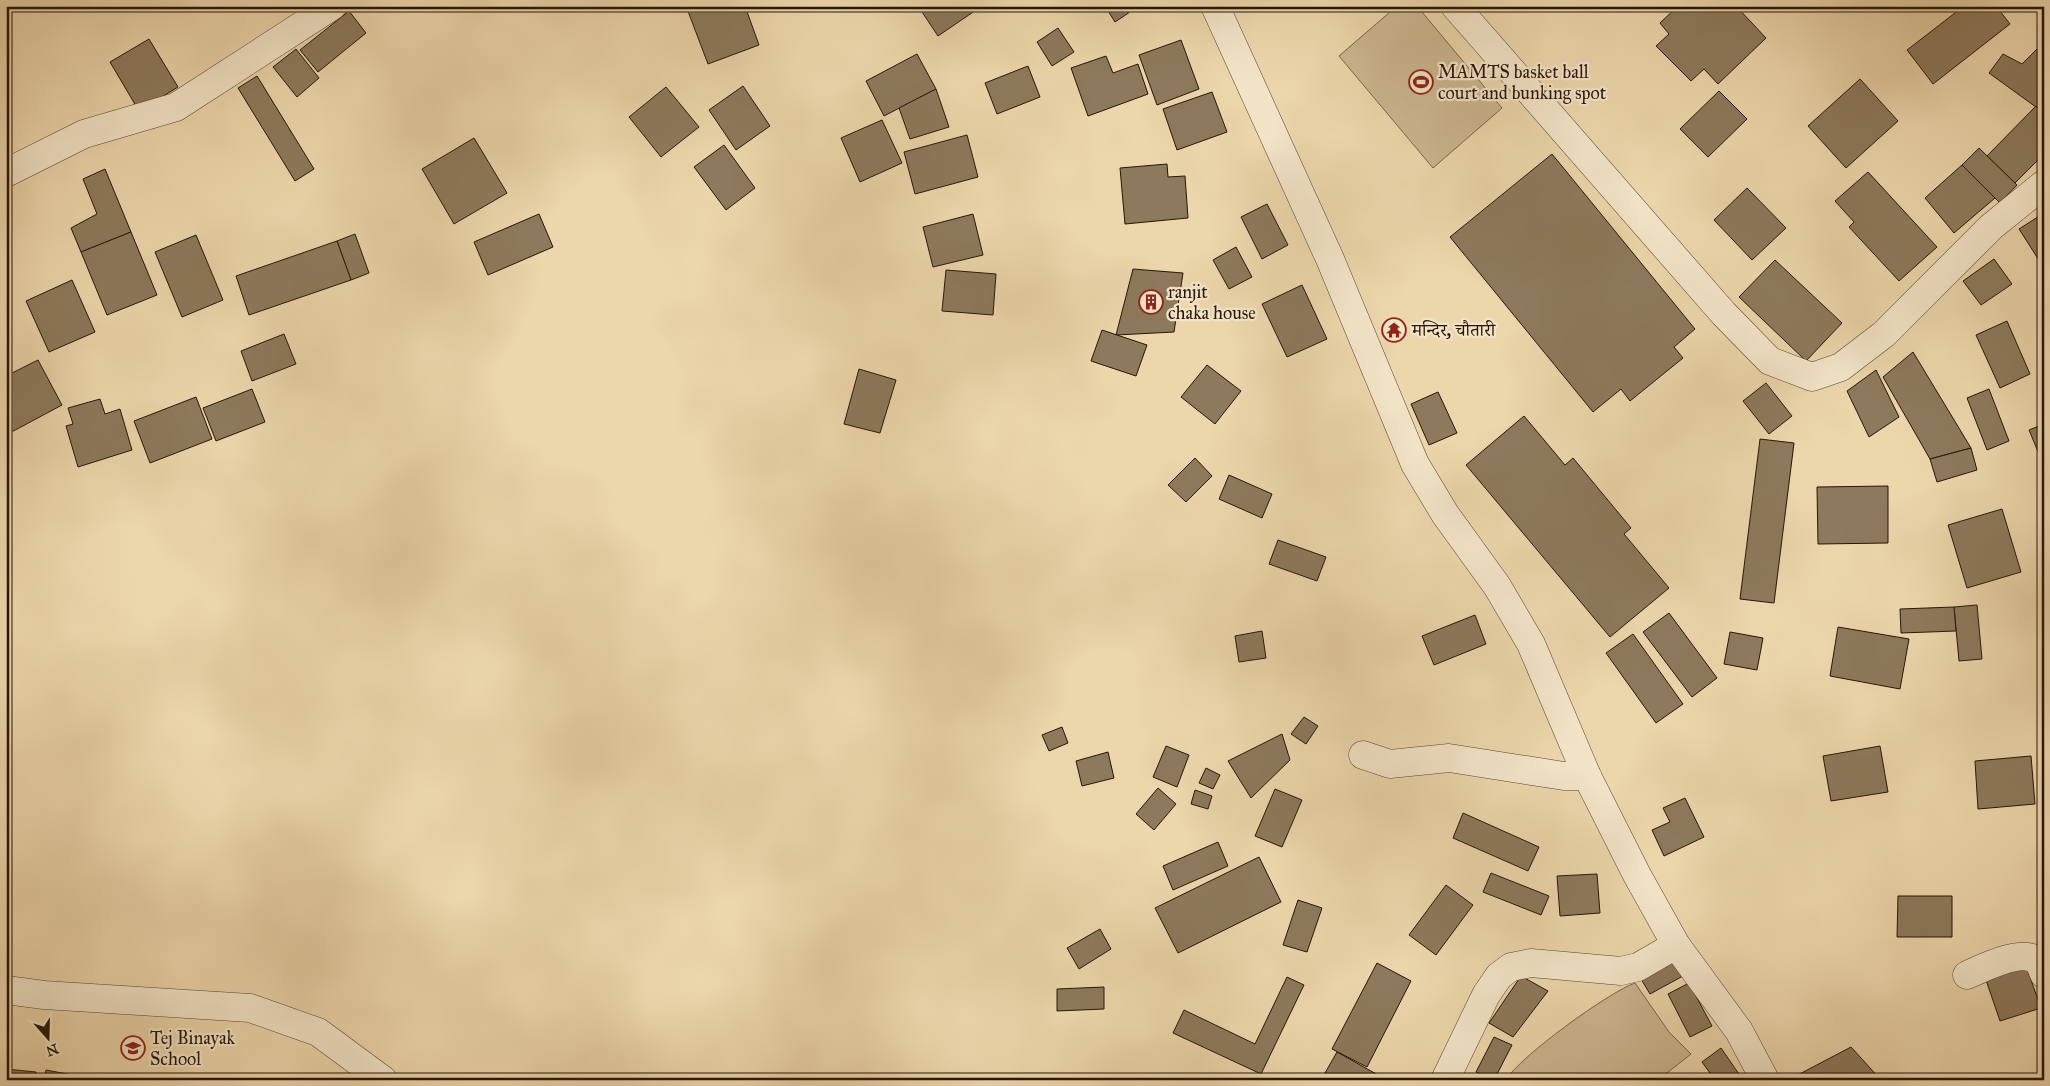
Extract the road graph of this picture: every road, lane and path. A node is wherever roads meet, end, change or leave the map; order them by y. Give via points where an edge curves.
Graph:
1 (332, 6) edge
2 (1215, 6) edge
3 (1455, 6) edge
4 (6, 173) edge
5 (2044, 184) edge
6 (1363, 755) dead end
7 (1587, 776) junction
8 (1676, 945) junction
9 (2044, 974) edge
10 (1967, 975) dead end
11 (6, 990) edge
12 (383, 1080) edge
13 (1445, 1080) edge
14 (1766, 1080) edge

1 - 4 street via 176,107 84,134
2 - 7 street via 1330,259 1415,464 1445,514 1497,586 1531,644
3 - 5 street via 1724,314 1770,362 1812,377 1841,367 1884,334 1991,226
6 - 7 street via 1390,764 1448,758 1564,776
7 - 8 street
8 - 13 street via 1638,967 1621,971 1531,963 1511,967 1499,976 1486,996
8 - 14 street via 1740,1031
9 - 10 street via 2039,962 2029,956 2011,958
11 - 12 street via 250,1008 318,1032

